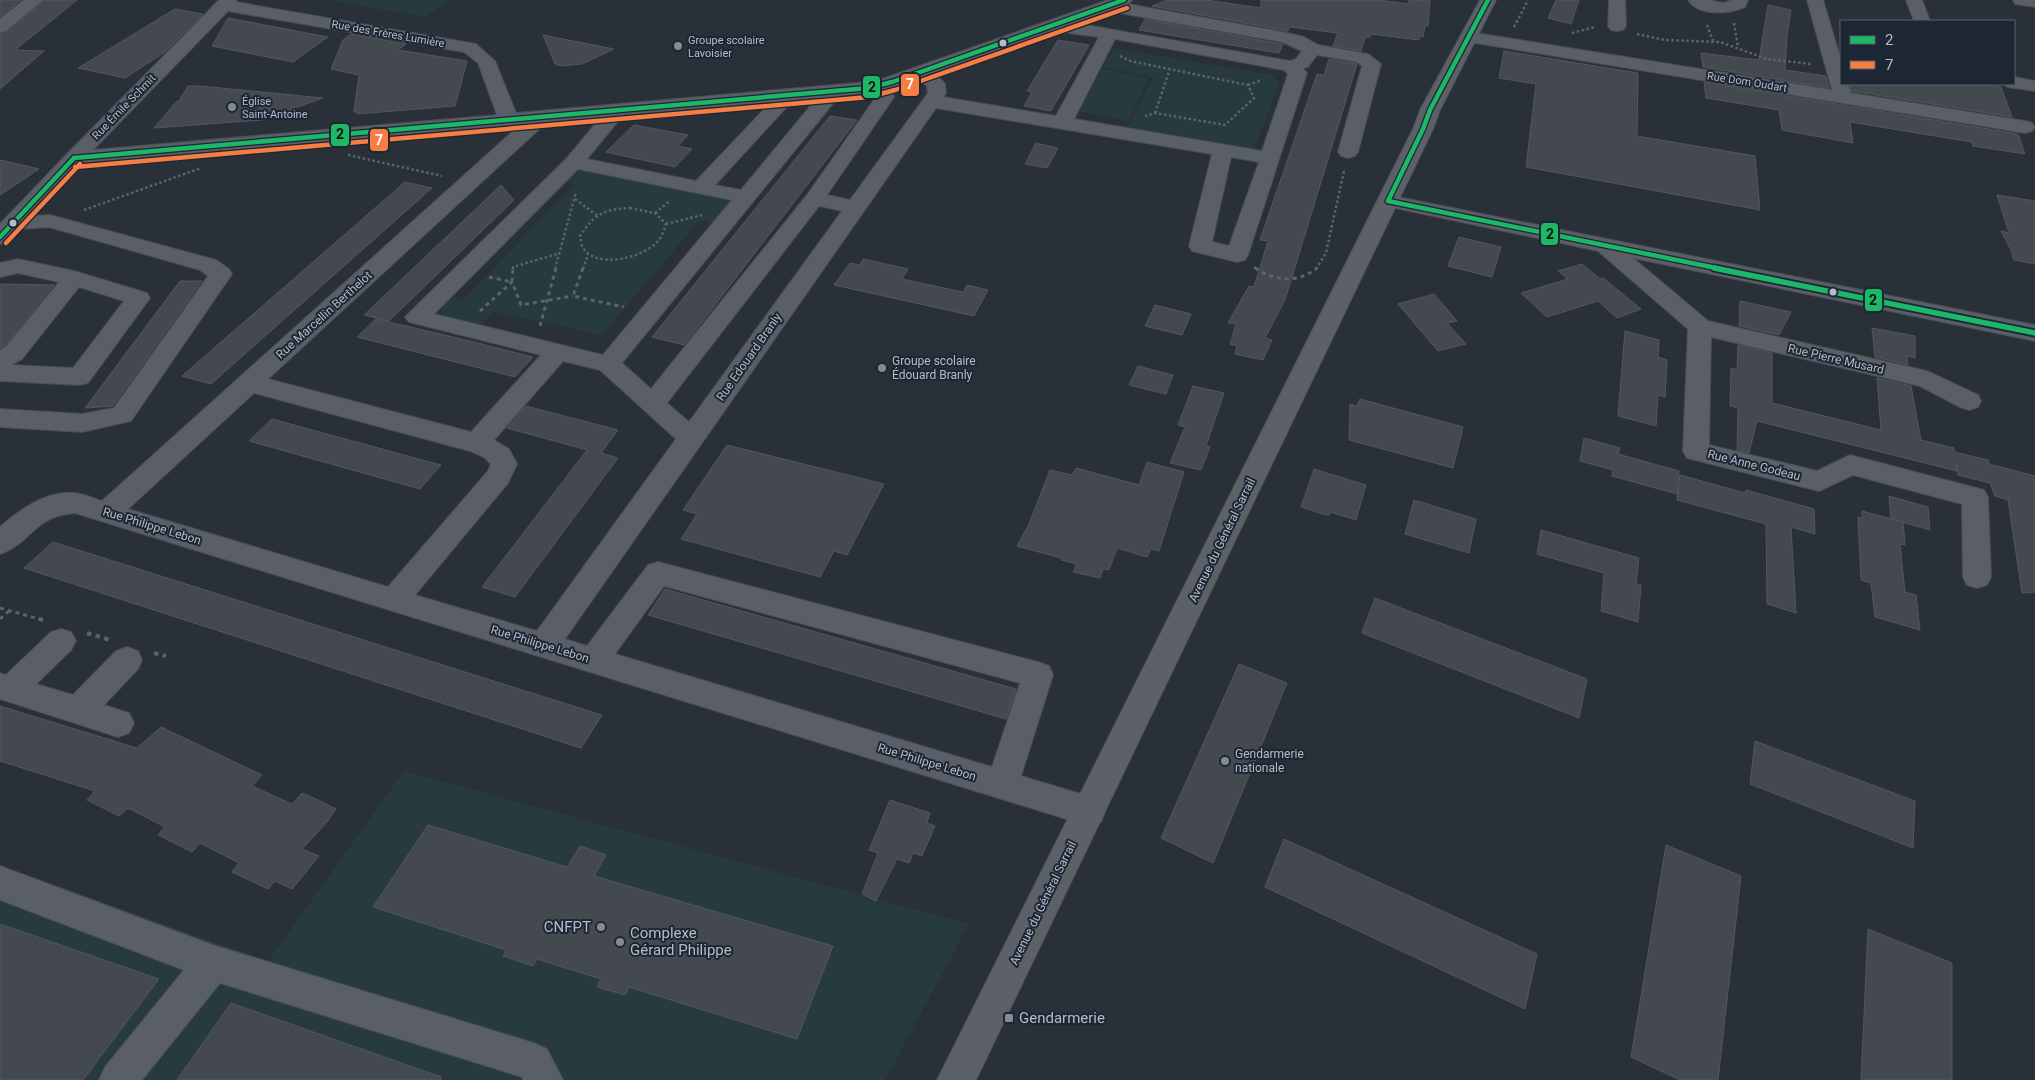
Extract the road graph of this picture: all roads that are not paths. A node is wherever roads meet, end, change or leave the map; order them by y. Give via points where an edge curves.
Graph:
1 (35, 0) edge
2 (1488, 0) edge
3 (1617, 0) edge
4 (1696, 0) edge
5 (1816, 0) edge
6 (1914, 0) edge
7 (2021, 0) edge
8 (1119, 2) edge
9 (2035, 2) edge
10 (227, 3) edge
11 (1736, 4) edge
12 (1922, 20) edge
13 (1051, 26) junction
14 (1616, 26) road end
15 (0, 27) edge
16 (1470, 34) junction
17 (1560, 36) road end
18 (1106, 40) junction
19 (1313, 49) junction
20 (1835, 60) edge
21 (1290, 66) junction
22 (922, 71) junction
23 (1840, 84) edge
24 (880, 85) junction
25 (1840, 85) edge
26 (833, 91) junction
27 (787, 96) junction
28 (1843, 98) junction
29 (931, 101) junction
30 (617, 110) junction
31 (541, 117) junction
32 (509, 120) junction
33 (1062, 123) junction
34 (2025, 127) dead end
35 (1224, 150) junction
36 (1348, 152) road end
37 (74, 158) junction
38 (1270, 158) junction
39 (571, 165) junction
40 (694, 187) junction
41 (746, 197) junction
42 (814, 199) junction
43 (1388, 201) junction
44 (856, 207) junction
45 (7, 230) edge
46 (1604, 244) junction
47 (0, 270) edge
48 (74, 278) junction
49 (1700, 327) junction
50 (2035, 333) edge
51 (558, 351) junction
52 (0, 361) edge
53 (608, 364) junction
54 (0, 373) edge
55 (249, 383) junction
56 (1969, 401) dead end
57 (653, 404) junction
58 (0, 418) edge
59 (691, 438) junction
60 (476, 444) junction
61 (107, 512) junction
62 (0, 543) edge
63 (1977, 577) dead end
64 (394, 600) junction
65 (61, 641) dead end
66 (544, 645) junction
67 (126, 660) dead end
68 (594, 660) junction
69 (6, 688) edge
70 (78, 710) junction
71 (118, 723) dead end
72 (1002, 785) junction
73 (1089, 811) junction
74 (0, 883) edge
75 (214, 963) junction
76 (118, 1080) edge
77 (544, 1080) edge
78 (956, 1080) edge

1 - 15 street
2 - 16 main road, Avenue du Général Sarrail
3 - 14 street
4 - 11 street via 1718,8
5 - 20 street
6 - 12 street
7 - 9 street
8 - 13 street
8 - 19 street via 1283,37
10 - 32 street, Rue des Frères Lumière via 470,48 486,61
10 - 37 street, Rue Émile Schmit
13 - 18 street
13 - 22 street
16 - 17 street via 1508,38 1533,33
16 - 28 street, Rue Dom Oudart
16 - 43 main road, Avenue du Général Sarrail
18 - 21 street
18 - 33 street
19 - 21 street via 1302,63
19 - 36 street via 1362,58 1372,64
20 - 23 street
21 - 38 street via 1298,73
22 - 24 street
22 - 29 street via 938,88
24 - 26 street
24 - 42 street via 885,97
25 - 28 street
26 - 27 street
26 - 41 street
27 - 30 street
27 - 40 street
28 - 34 street, Rue Dom Oudart
29 - 33 street
29 - 44 street, Rue Edouard Branly
30 - 31 street
30 - 39 street
31 - 32 street
31 - 55 street, Rue Marcellin Berthelot
32 - 37 street
33 - 35 street
35 - 38 street
35 - 38 street via 1200,246 1237,255
37 - 45 street, Rue Émile Schmit
39 - 40 street
39 - 51 street via 417,317
40 - 41 street
41 - 53 street
42 - 44 street
42 - 57 street
43 - 46 street
43 - 73 main road, Avenue du Général Sarrail
44 - 59 street, Rue Edouard Branly
45 - 58 street via 50,222 208,265 221,274 122,415 82,423
46 - 49 street
46 - 50 street
47 - 48 street via 18,266
48 - 52 street via 14,353
48 - 54 street via 138,298 79,377
49 - 56 street, Rue Pierre Musard via 1927,379
49 - 63 street, Rue Anne Godeau via 1696,450 1819,481 1850,465 1975,497
51 - 53 street
51 - 60 street
53 - 57 street
55 - 60 street
55 - 61 street, Rue Marcellin Berthelot
57 - 59 street
59 - 66 street, Rue Edouard Branly
60 - 64 street via 495,450 502,456 504,464 499,476
61 - 62 street, Rue Philippe Lebon via 75,503 50,506 21,523
61 - 64 street, Rue Philippe Lebon
64 - 66 street, Rue Philippe Lebon
65 - 69 street
66 - 68 street, Rue Philippe Lebon
67 - 70 street
68 - 72 street, Rue Philippe Lebon
68 - 72 street via 658,573 1038,675
69 - 70 street
70 - 71 street
72 - 73 street, Rue Philippe Lebon
73 - 78 main road, Avenue du Général Sarrail
74 - 75 street
75 - 76 street
75 - 77 street via 534,1062

